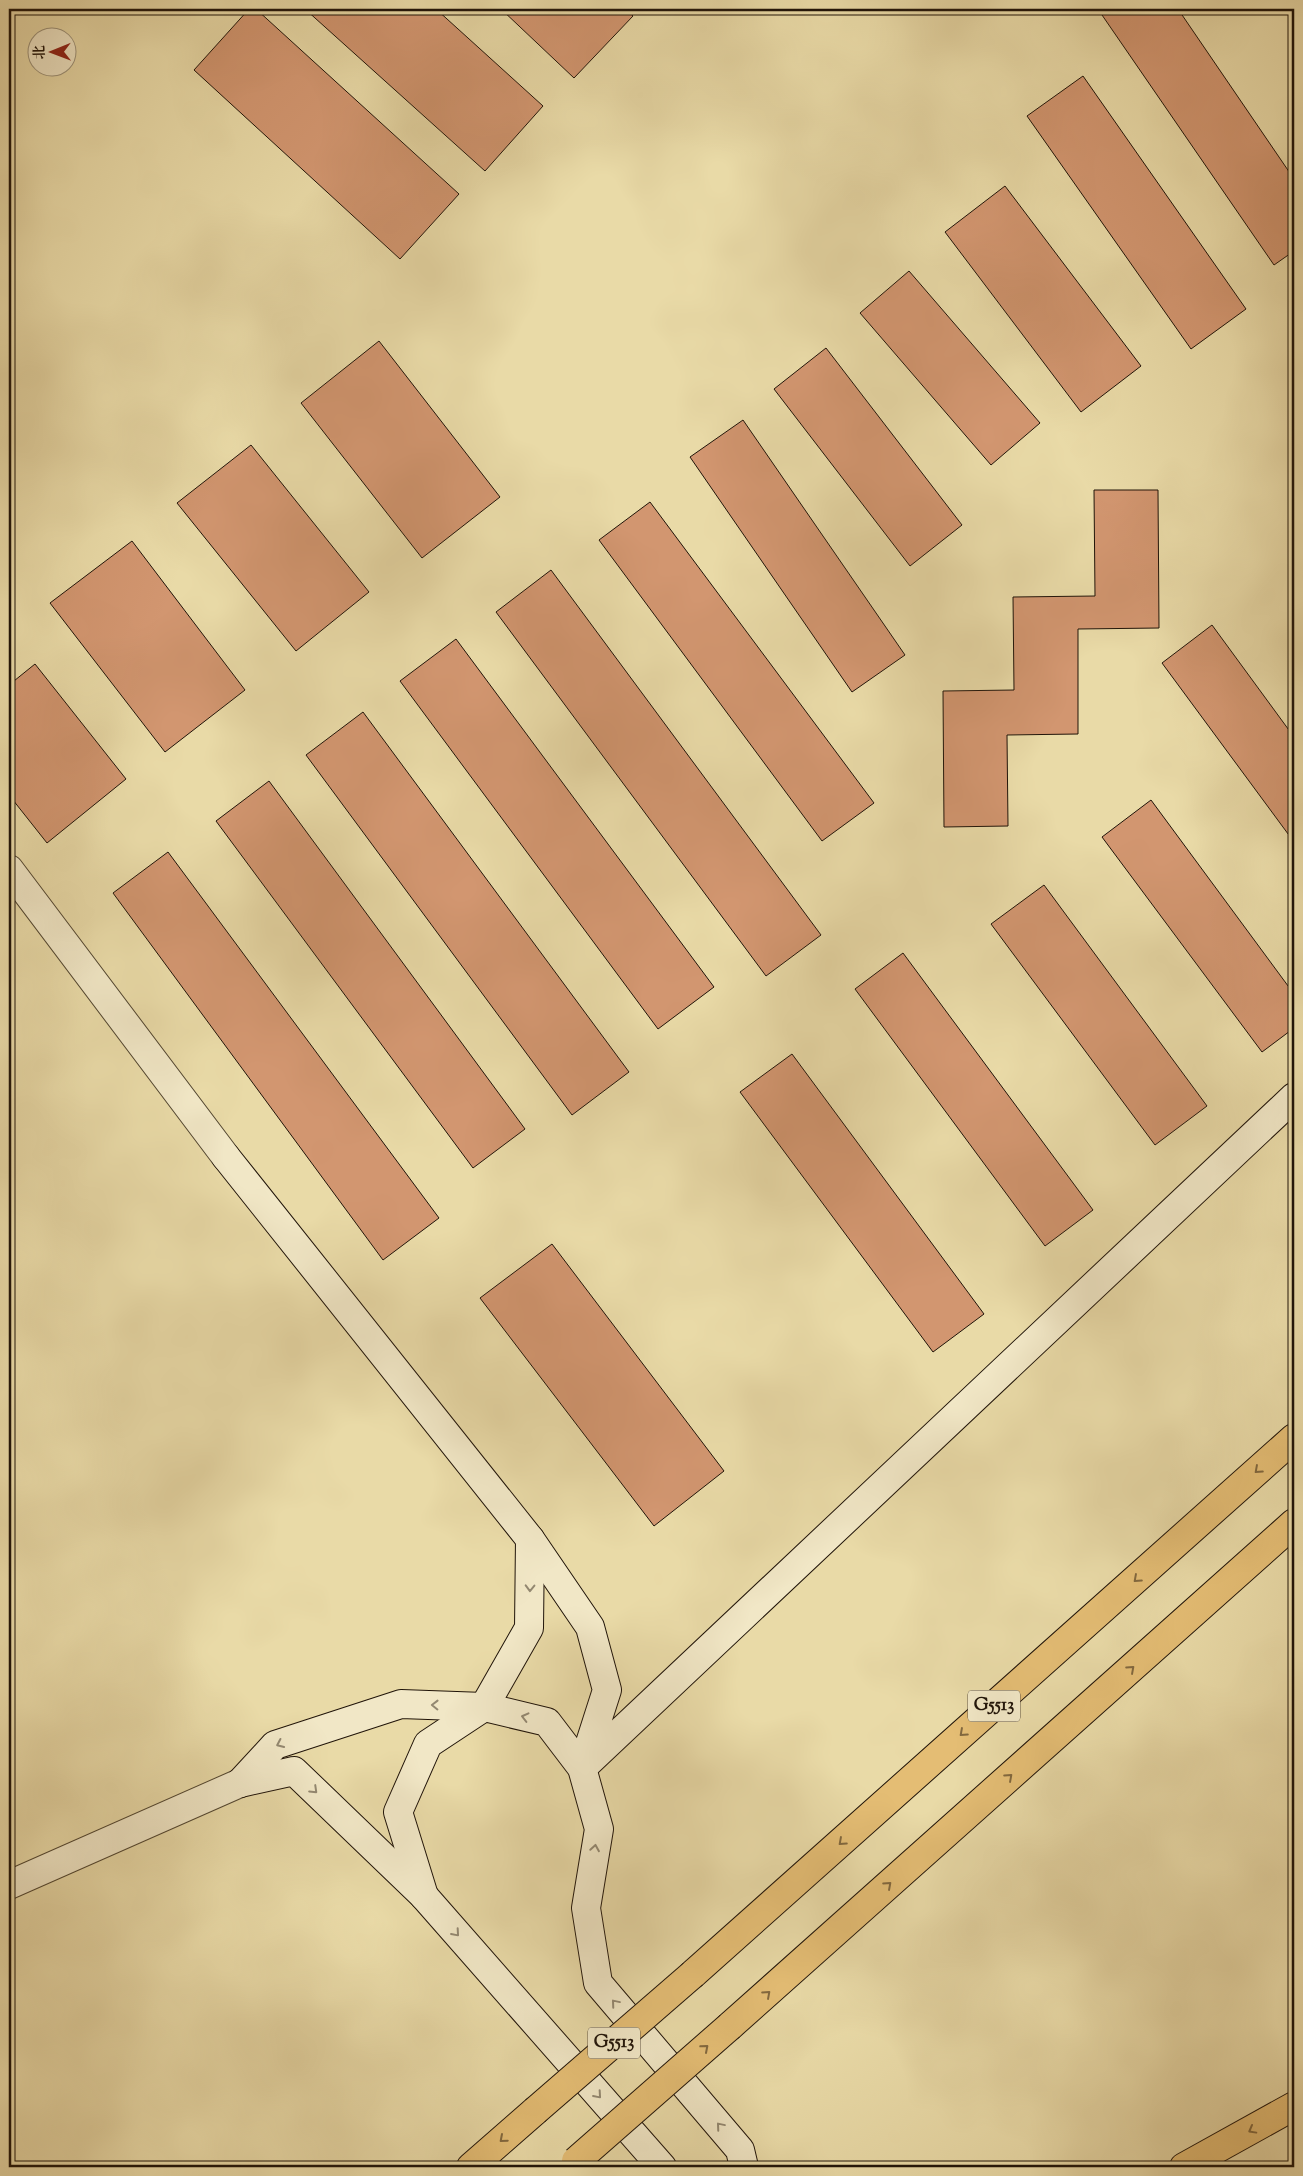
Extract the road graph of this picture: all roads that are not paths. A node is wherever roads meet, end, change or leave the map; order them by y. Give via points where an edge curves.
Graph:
1 (9, 869) edge
2 (1294, 1097) edge
3 (1294, 1438) edge
4 (1294, 1523) edge
5 (530, 1539) junction
6 (484, 1706) junction
7 (582, 1768) junction
8 (240, 1783) junction
9 (9, 1884) edge
10 (424, 1896) junction
11 (1294, 2106) edge
12 (573, 2164) edge
13 (471, 2167) edge
14 (662, 2167) edge
15 (744, 2167) edge
16 (1184, 2167) edge

1 - 5 street via 226,1158
2 - 7 street
3 -> 13 main road, G5513, bridge via 693,1974
12 -> 4 main road, bridge
5 -> 6 street via 529,1628
5 - 7 street via 590,1627 607,1690
7 -> 6 street via 547,1722
6 -> 8 street via 401,1704 275,1745
6 - 10 street via 428,1744 398,1812
15 -> 7 street via 740,2150 598,1983 586,1908 598,1829
8 - 9 street
8 -> 10 street via 294,1771
10 -> 14 street
11 -> 16 main road

